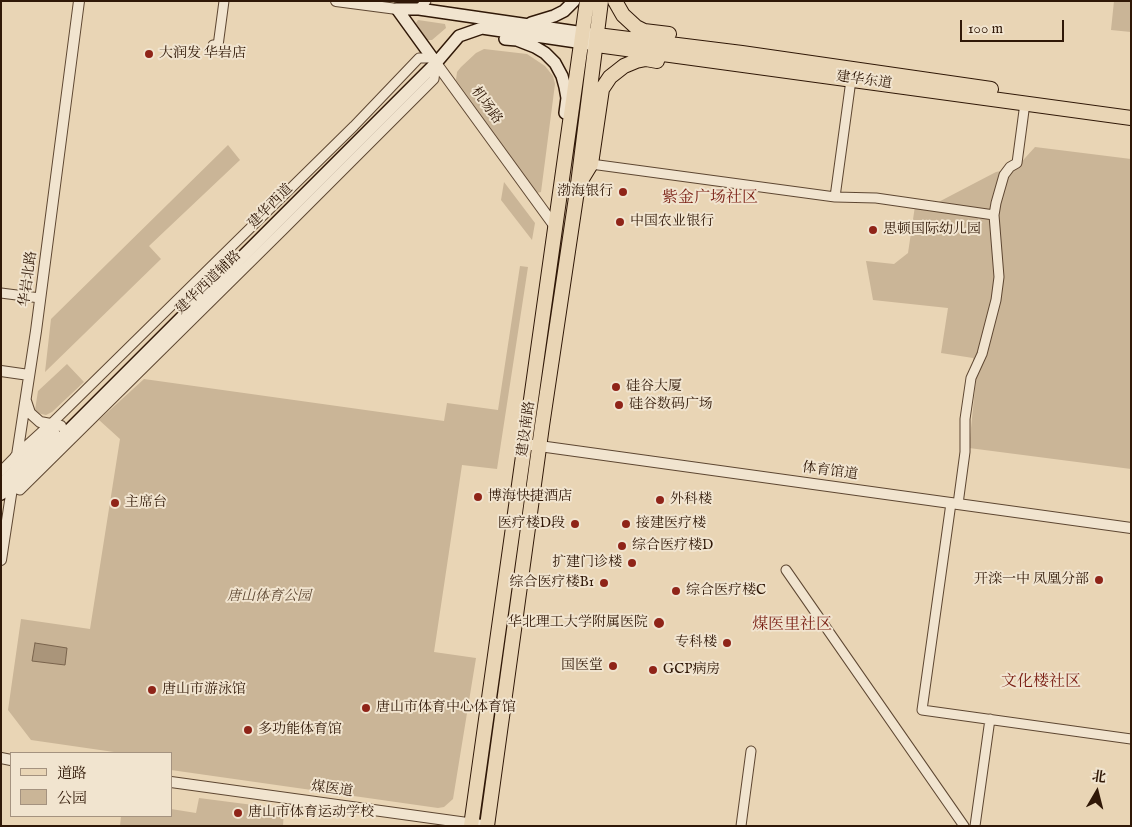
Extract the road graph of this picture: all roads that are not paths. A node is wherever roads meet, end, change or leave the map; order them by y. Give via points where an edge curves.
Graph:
1 (79, 1) edge
2 (224, 1) edge
3 (336, 1) edge
4 (385, 1) edge
5 (574, 1) edge
6 (587, 1) edge
7 (601, 1) edge
8 (615, 1) edge
9 (394, 5) edge
10 (423, 5) edge
11 (407, 23) junction
12 (525, 24) junction
13 (459, 36) junction
14 (590, 39) junction
15 (421, 44) junction
16 (213, 45) dead end
17 (444, 53) junction
18 (741, 58) junction
19 (434, 61) junction
20 (851, 80) junction
21 (1025, 103) junction
22 (1131, 108) edge
23 (1131, 118) edge
24 (591, 164) junction
25 (563, 179) junction
26 (578, 184) junction
27 (835, 197) junction
28 (994, 216) junction
29 (556, 228) junction
30 (1, 293) edge
31 (40, 298) junction
32 (1, 371) edge
33 (29, 375) junction
34 (25, 400) junction
35 (56, 426) junction
36 (532, 445) junction
37 (16, 456) junction
38 (1, 471) edge
39 (14, 473) junction
40 (6, 486) edge
41 (1, 494) edge
42 (955, 503) junction
43 (1131, 528) edge
44 (1, 560) edge
45 (786, 570) dead end
46 (990, 719) junction
47 (1131, 739) edge
48 (751, 750) dead end
49 (172, 782) edge
50 (471, 825) edge
51 (488, 826) edge
52 (741, 826) edge
53 (964, 826) edge
54 (975, 826) edge

1 - 31 street, 华岩北路
2 - 16 street via 218,46
3 - 9 street
4 - 9 street
5 - 12 main road via 554,16
6 - 14 main road
7 - 14 main road
8 - 18 main road via 628,20 644,31 703,39
9 - 10 main road
9 - 11 main road, 机场路
10 - 11 main road
10 - 12 main road
11 - 15 main road, 机场路
12 - 14 main road
13 - 14 main road via 482,28
13 - 17 main road, 建华西道
13 - 25 main road via 483,35 517,40 540,50 555,63 567,98 562,139
14 - 18 main road, 建华东道
14 - 25 main road, 建设南路
14 - 26 main road, 建设南路
15 - 17 main road via 430,51
15 - 19 main road, 机场路
17 - 19 main road, 建华西道
18 - 20 main road, 建华东道
18 - 22 main road, 建华东道
18 - 24 main road via 710,67 646,59 619,69 602,89
19 - 29 street, 机场路
19 - 35 main road, 建华西道
19 - 40 main road, 建华西道
20 - 21 main road, 建华东道
20 - 27 street
21 - 23 main road, 建华东道
21 - 28 street via 1017,162 1004,175
24 - 26 main road
24 - 27 street
25 - 29 main road, 建设南路
26 - 36 main road, 建设南路
27 - 28 street via 876,198
28 - 42 street via 998,270 996,300 982,354 971,378 965,419 965,452
29 - 36 main road, 建设南路
30 - 31 street
31 - 33 street, 华岩北路
32 - 33 street
33 - 34 street, 华岩北路
34 - 35 street via 30,414 40,422
34 - 37 street, 华岩北路
35 - 37 street
35 - 39 main road, 建华西道
36 - 42 street, 体育馆道
36 - 50 main road, 建设南路
36 - 51 main road, 建设南路
37 - 38 street
37 - 39 street, 华岩北路
39 - 40 main road, 建华西道
40 - 41 main road, 建华西道
40 - 44 street
42 - 43 street, 体育馆道
42 - 46 street via 922,710
45 - 53 street
46 - 47 street
46 - 54 street
48 - 52 street
49 - 50 street, 煤医道
50 - 51 street, 煤医道

